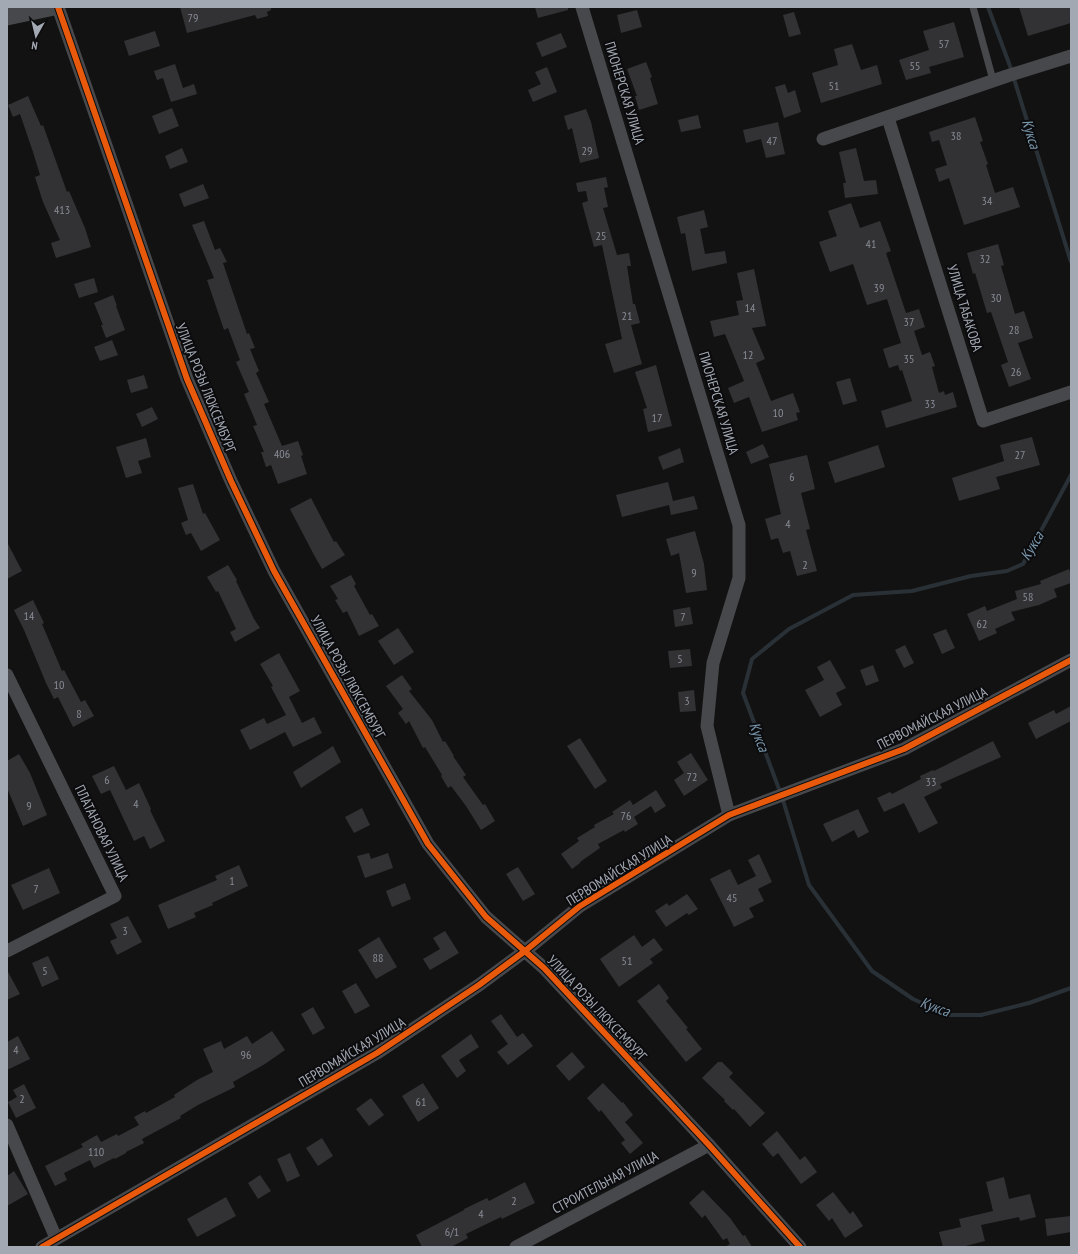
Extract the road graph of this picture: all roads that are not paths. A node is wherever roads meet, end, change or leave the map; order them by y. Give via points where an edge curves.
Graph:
1 (54, 7) edge
2 (58, 7) edge
3 (582, 7) edge
4 (973, 7) edge
5 (7, 17) edge
6 (1071, 56) edge
7 (993, 80) junction
8 (888, 118) junction
9 (823, 139) dead end
10 (1071, 392) edge
11 (1071, 660) edge
12 (7, 675) edge
13 (728, 815) junction
14 (7, 951) edge
15 (525, 951) junction
16 (7, 1125) edge
17 (709, 1145) junction
18 (56, 1238) junction
19 (42, 1247) edge
20 (516, 1247) edge
21 (800, 1247) edge

1 - 5 street
2 - 15 street, УЛИЦА РОЗЫ ЛЮКСЕМБУРГ via 187,379 230,481 274,571 428,844 486,917
3 - 13 street, ПИОНЕРСКАЯ УЛИЦА via 739,525 739,578 713,663 708,726
4 - 7 lane
6 - 7 street
7 - 8 street
8 - 9 street
8 - 10 street, УЛИЦА ТАБАКОВА via 983,421
11 - 13 street, ПЕРВОМАЙСКАЯ УЛИЦА via 904,749
12 - 14 street, ПЛАТАНОВАЯ УЛИЦА via 115,896
13 - 15 street, ПЕРВОМАЙСКАЯ УЛИЦА via 580,906
15 - 17 street, УЛИЦА РОЗЫ ЛЮКСЕМБУРГ via 544,968
15 - 18 street, ПЕРВОМАЙСКАЯ УЛИЦА via 377,1053
16 - 18 street
17 - 20 street, СТРОИТЕЛЬНАЯ УЛИЦА
17 - 21 street, УЛИЦА РОЗЫ ЛЮКСЕМБУРГ
18 - 19 street, ПЕРВОМАЙСКАЯ УЛИЦА

